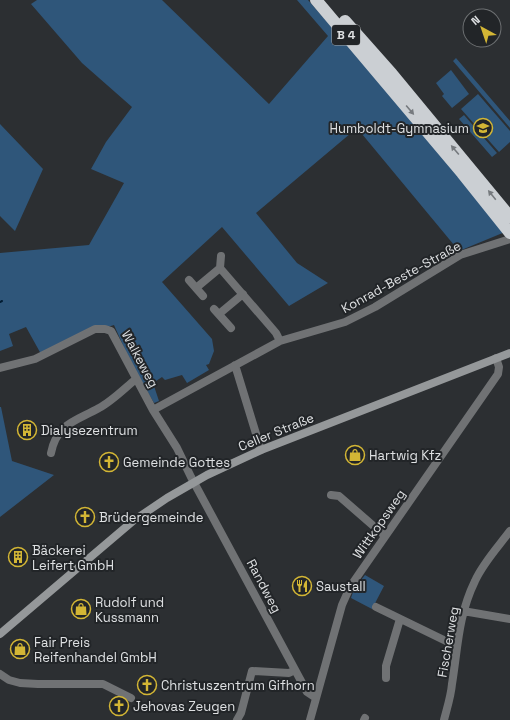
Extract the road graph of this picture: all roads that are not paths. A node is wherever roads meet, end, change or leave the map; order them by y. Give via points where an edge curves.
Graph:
1 (316, 0) edge
2 (326, 0) edge
3 (379, 66) junction
4 (504, 215) edge
5 (510, 233) edge
6 (510, 238) edge
7 (221, 256) dead end
8 (220, 268) junction
9 (189, 280) dead end
10 (196, 288) junction
11 (242, 294) junction
12 (203, 296) dead end
13 (231, 328) dead end
14 (280, 341) junction
15 (510, 353) edge
16 (496, 358) junction
17 (235, 365) junction
18 (0, 368) edge
19 (136, 379) junction
20 (153, 410) junction
21 (261, 450) junction
22 (51, 453) dead end
23 (194, 482) junction
24 (331, 495) dead end
25 (510, 531) edge
26 (385, 536) junction
27 (376, 607) dead end
28 (463, 611) junction
29 (400, 619) junction
30 (510, 619) edge
31 (0, 634) edge
32 (457, 645) junction
33 (295, 670) junction
34 (0, 674) edge
35 (386, 678) dead end
36 (131, 698) dead end
37 (316, 698) junction
38 (237, 720) edge
39 (310, 720) edge
40 (444, 720) edge

1 - 3 highway, B 4
2 - 3 highway, B 4
3 - 4 highway, B 4
4 - 5 highway, B 4
6 - 14 street, Konrad-Beste-Straße via 460,255 375,307 345,322
7 - 8 street
8 - 10 street
8 - 11 street
9 - 10 street
10 - 12 street
11 - 13 street via 216,312
11 - 14 street
14 - 17 street, Konrad-Beste-Straße
15 - 16 street, Celler Straße
16 - 21 street, Celler Straße
16 - 26 street, Wittkopsweg via 498,374
17 - 20 street, Konrad-Beste-Straße
17 - 21 street
18 - 19 street, Walkeweg via 35,358 95,329 105,329 112,331
19 - 20 street, Walkeweg
19 - 22 street via 100,408 66,425 54,441
20 - 23 street, Walkeweg via 177,448
21 - 23 street, Celler Straße
23 - 31 street, Celler Straße via 133,522
23 - 33 street, Randweg
24 - 26 street via 339,496
25 - 28 street, Fischerweg via 475,580
26 - 37 street, Wittkopsweg via 346,596
27 - 29 street
28 - 30 street
28 - 32 street, Fischerweg
29 - 32 street
29 - 35 street via 386,666
32 - 40 street, Fischerweg
33 - 37 street, Randweg via 307,692
33 - 38 street via 289,673 252,671
34 - 36 street via 20,683 103,684
37 - 39 street, Wittkopsweg

